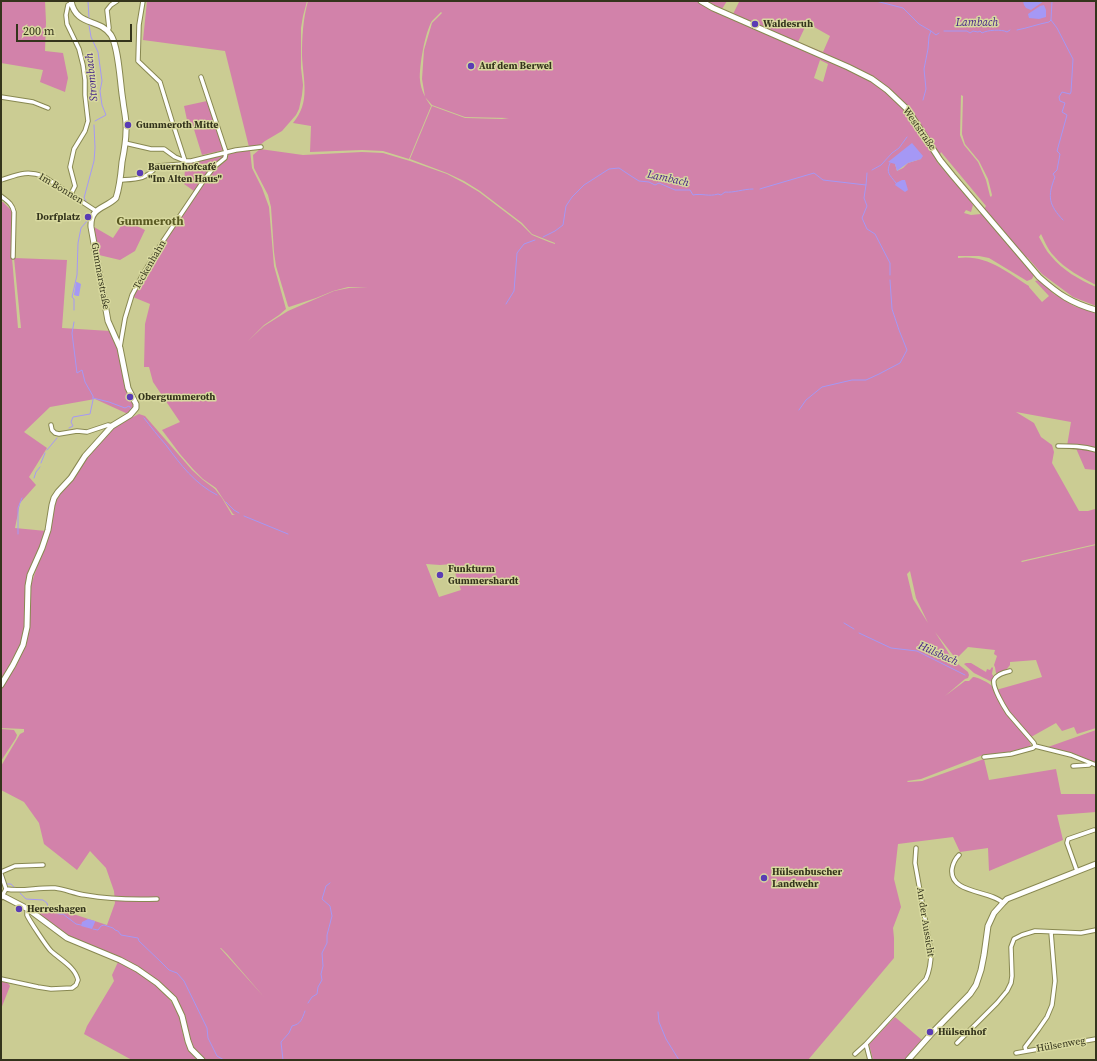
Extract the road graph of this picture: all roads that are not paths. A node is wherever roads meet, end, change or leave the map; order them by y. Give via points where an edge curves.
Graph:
1 (117, 1) edge
2 (143, 1) edge
3 (701, 1) edge
4 (71, 3) edge
5 (108, 31) junction
6 (201, 77) dead end
7 (1, 97) edge
8 (48, 108) dead end
9 (125, 143) junction
10 (260, 147) dead end
11 (226, 152) junction
12 (185, 161) junction
13 (1, 180) edge
14 (120, 180) junction
15 (71, 194) junction
16 (1, 196) edge
17 (96, 211) junction
18 (13, 257) dead end
19 (1096, 310) edge
20 (120, 348) junction
21 (51, 426) dead end
22 (112, 426) junction
23 (1058, 446) dead end
24 (1096, 450) edge
25 (1010, 671) dead end
26 (1, 684) edge
27 (1035, 746) junction
28 (984, 757) dead end
29 (1091, 763) junction
30 (1096, 765) edge
31 (1073, 766) dead end
32 (1094, 830) dead end
33 (916, 848) dead end
34 (959, 855) dead end
35 (1096, 864) edge
36 (43, 866) dead end
37 (1077, 872) junction
38 (1, 873) edge
39 (6, 889) junction
40 (2, 896) edge
41 (157, 899) dead end
42 (1003, 902) junction
43 (28, 909) junction
44 (1096, 930) edge
45 (1051, 932) junction
46 (1, 979) edge
47 (1096, 1039) edge
48 (957, 1043) dead end
49 (866, 1044) junction
50 (1026, 1051) junction
51 (1016, 1053) dead end
52 (855, 1054) dead end
53 (202, 1060) edge
54 (870, 1060) edge
55 (908, 1060) edge

1 - 5 street via 107,10
2 - 12 street via 138,60 160,82
3 - 19 main road, Weststraße via 848,67 887,90 907,110 953,176 1039,277 1064,297
4 - 5 main road via 79,17
4 - 15 street via 66,15 67,24 79,49 83,65 88,121 74,150 70,167 75,186
5 - 9 main road via 116,52 126,126
6 - 11 street
7 - 8 street via 33,102
9 - 12 street via 164,149
9 - 14 main road
10 - 11 street
11 - 12 street
11 - 20 street, Teckenhahn via 225,158 200,185 142,276 132,295
12 - 14 street via 184,164 157,166 142,178
13 - 15 street, Im Bonnen via 28,172 35,173
14 - 17 main road via 116,198
15 - 17 street, Im Bonnen
16 - 18 street via 10,202 14,212
17 - 20 main road, Gummarstraße via 90,221 91,227 108,322
20 - 22 main road, Gummarstraße via 128,388 136,408
21 - 22 street via 55,433 59,434 87,432
22 - 26 main road, Gummarstraße via 54,498 48,530 30,575 27,627 23,645
23 - 24 street
25 - 27 street via 996,677 994,685 1008,713
27 - 28 street via 1011,754
27 - 29 street via 1072,755
29 - 30 street
29 - 31 street
32 - 37 street via 1068,839 1067,843
33 - 49 street, An der Aussicht via 915,863 931,952 930,970 922,984
34 - 42 street via 955,859 952,872 956,882 967,889 993,896
35 - 37 main road
36 - 38 street via 14,866
37 - 42 main road
38 - 39 street
39 - 40 street
39 - 41 street via 18,891 57,888 112,899
40 - 43 main road
42 - 55 main road via 988,926 976,985
43 - 46 street via 27,915 51,951 70,967 78,980 72,988 51,989
43 - 53 main road via 68,938 120,960 157,982 174,999 182,1016 191,1049
44 - 45 street via 1081,933
45 - 48 street via 1035,931 1022,934 1014,940 1011,947 1012,976 1007,991
45 - 50 street, Hülsenweg via 1055,981 1052,1005 1047,1017 1025,1047
47 - 50 street, Hülsenweg
49 - 52 street, An der Aussicht
49 - 54 street
50 - 51 street, Hülsenweg

